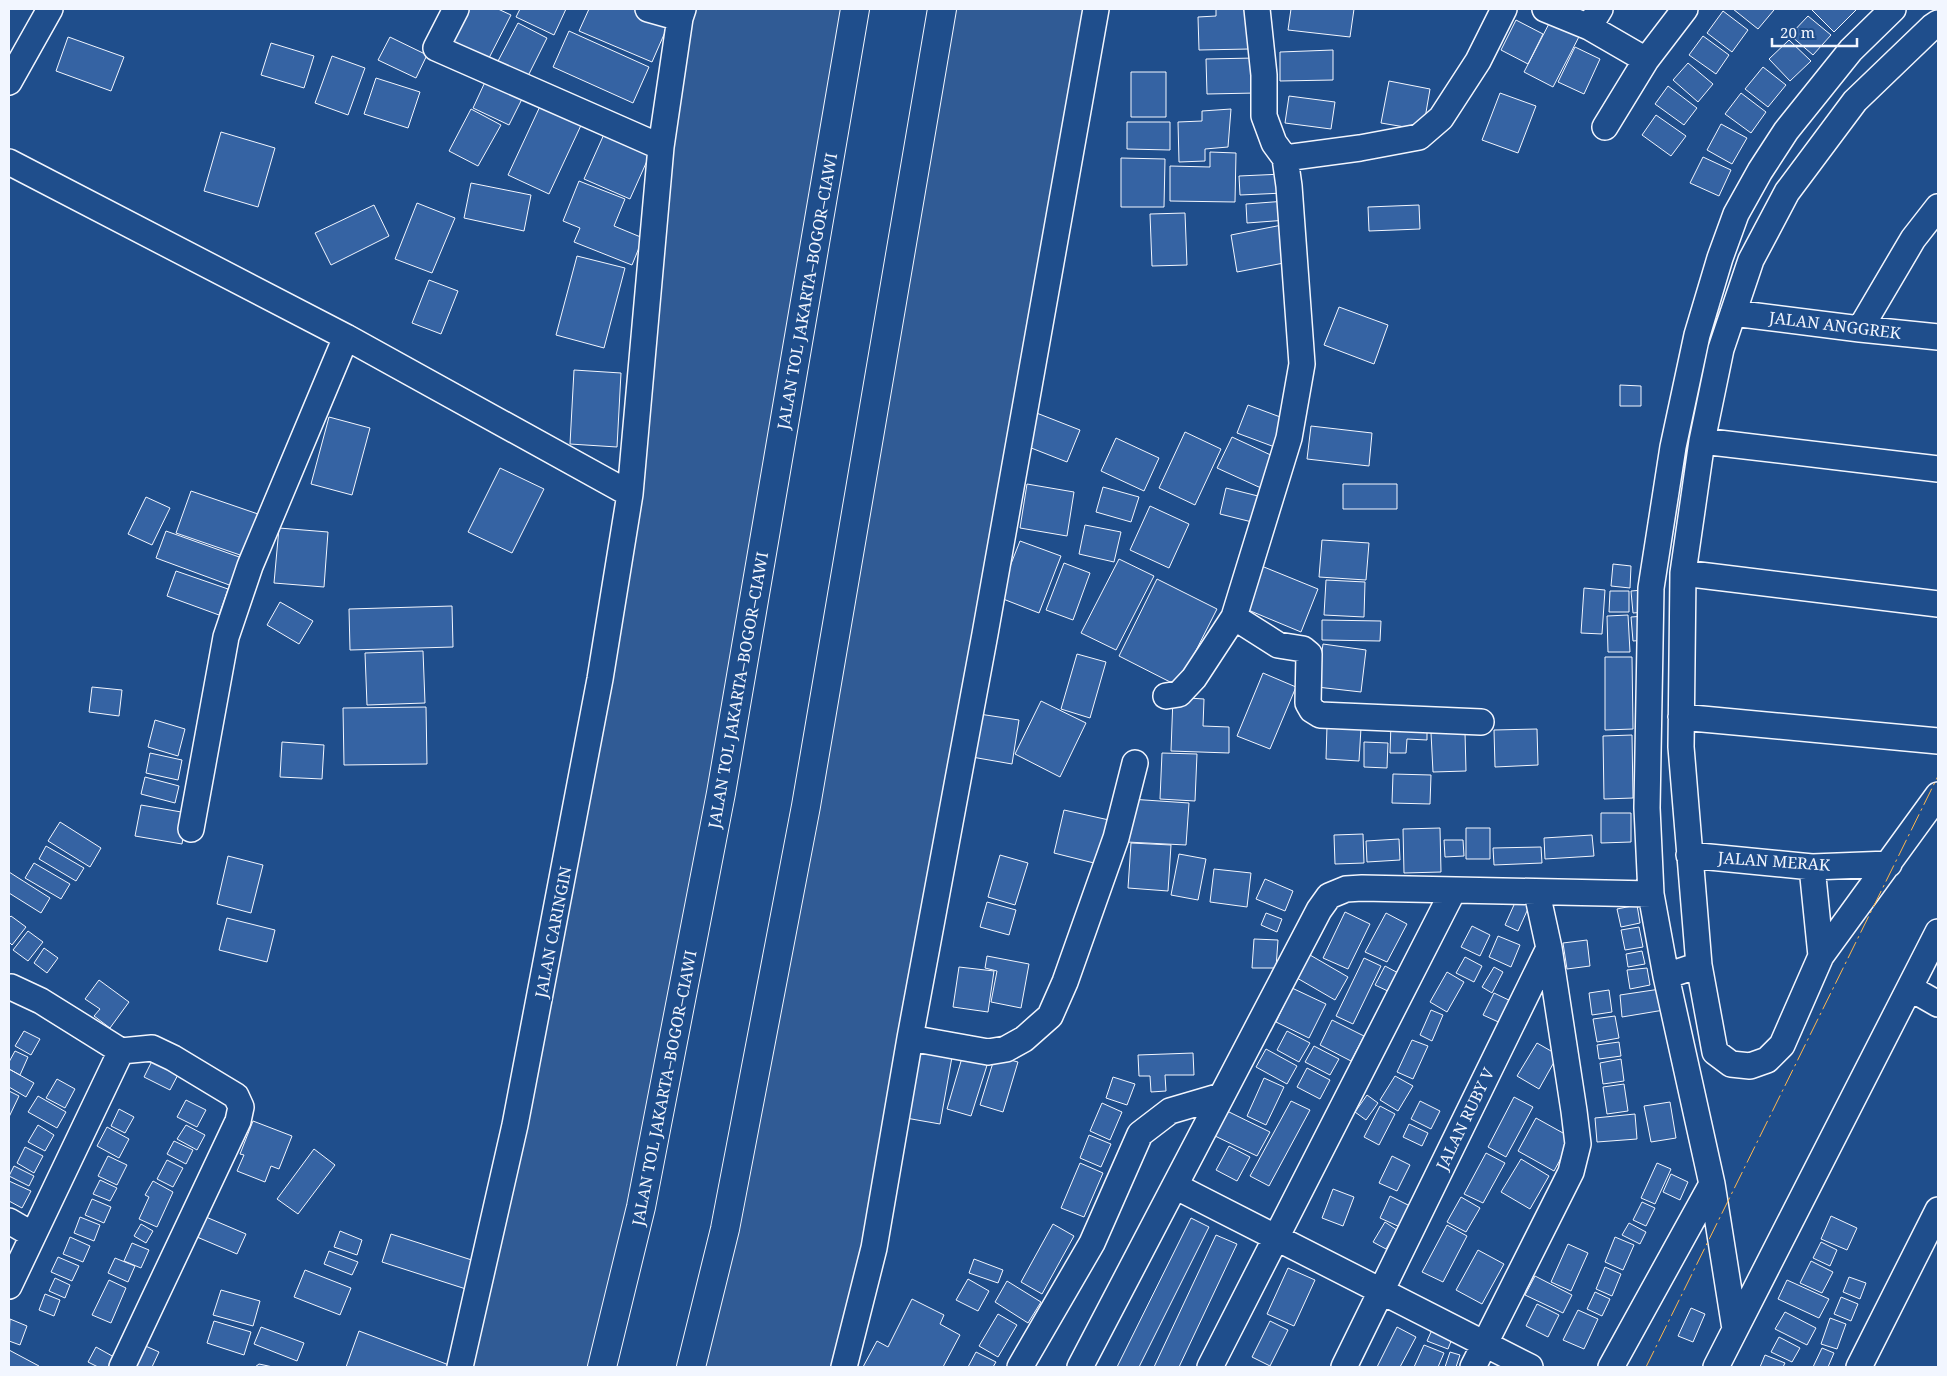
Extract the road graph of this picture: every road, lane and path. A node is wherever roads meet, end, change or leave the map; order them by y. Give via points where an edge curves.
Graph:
1 (50, 9) edge
2 (456, 9) edge
3 (648, 9) edge
4 (854, 9) edge
5 (942, 9) edge
6 (1096, 9) edge
7 (1258, 9) edge
8 (1504, 9) edge
9 (1544, 9) edge
10 (1685, 9) edge
11 (1893, 9) edge
12 (682, 14) edge
13 (1594, 18) edge
14 (1938, 23) edge
15 (1646, 60) junction
16 (9, 82) edge
17 (1605, 127) dead end
18 (661, 147) junction
19 (1285, 158) junction
20 (9, 162) edge
21 (1938, 207) edge
22 (1733, 313) junction
23 (1860, 329) junction
24 (1938, 336) edge
25 (346, 337) junction
26 (1702, 441) junction
27 (1938, 469) edge
28 (630, 494) junction
29 (1683, 573) junction
30 (1938, 604) edge
31 (1234, 617) junction
32 (1166, 696) dead end
33 (1681, 717) junction
34 (1481, 722) dead end
35 (1938, 741) edge
36 (1135, 763) dead end
37 (1938, 795) edge
38 (191, 829) dead end
39 (1689, 855) junction
40 (1889, 864) junction
41 (1812, 867) junction
42 (1453, 891) junction
43 (1537, 893) junction
44 (1651, 894) junction
45 (1938, 932) edge
46 (1549, 948) junction
47 (1821, 956) junction
48 (1699, 965) junction
49 (1666, 976) junction
50 (10, 987) edge
51 (1910, 988) junction
52 (1938, 1004) edge
53 (910, 1038) junction
54 (121, 1050) junction
55 (1221, 1096) junction
56 (1712, 1184) junction
57 (1175, 1186) junction
58 (1938, 1210) edge
59 (9, 1221) edge
60 (33, 1235) junction
61 (1275, 1237) junction
62 (9, 1286) edge
63 (1381, 1291) junction
64 (1735, 1329) junction
65 (1485, 1344) junction
66 (122, 1367) edge
67 (460, 1367) edge
68 (602, 1367) edge
69 (691, 1367) edge
70 (844, 1367) edge
71 (1020, 1367) edge
72 (1080, 1367) edge
73 (1210, 1367) edge
74 (1344, 1367) edge
75 (1473, 1367) edge
76 (1530, 1367) edge
77 (1611, 1367) edge
78 (1716, 1367) edge
79 (1859, 1367) edge

1 - 16 street
2 - 18 street via 436,48
3 - 12 street
4 - 68 highway, JALAN TOL JAKARTA–BOGOR–CIAWI via 721,793 642,1207
5 - 69 highway via 806,806 725,1229
6 - 53 street
7 - 19 street via 1264,116 1274,143
8 - 19 street via 1478,61 1441,118 1419,137
9 - 13 street
10 - 15 street
11 - 44 street via 1851,50 1818,89 1760,171 1733,223 1697,335 1673,447 1651,588 1647,808
12 - 18 street, JALAN CARINGIN
13 - 15 street
14 - 22 street via 1855,101 1786,192 1751,260
15 - 17 street
18 - 28 street, JALAN CARINGIN
19 - 31 street via 1290,186 1302,364 1290,438
20 - 25 street
21 - 23 street via 1913,239
22 - 23 street, JALAN ANGGREK
22 - 26 street
23 - 24 street, JALAN ANGGREK
25 - 28 street
25 - 38 street via 250,566 226,637
26 - 27 street
26 - 29 street
28 - 67 street, JALAN CARINGIN via 593,723 515,1125
29 - 30 street
29 - 33 street
31 - 32 street via 1194,678 1179,694
31 - 34 street via 1278,645 1303,649 1309,654 1308,704 1320,715
33 - 35 street
33 - 39 street
36 - 53 street via 1116,838 1066,982 1050,1016 1024,1039 1006,1049 988,1052
37 - 40 street
39 - 41 street, JALAN MERAK
39 - 48 street
40 - 41 street, JALAN MERAK
40 - 47 street
41 - 47 street
42 - 43 street
42 - 55 street via 1362,888 1346,889 1329,896
42 - 61 street
43 - 44 street
43 - 46 street
44 - 49 street
45 - 51 street
46 - 63 street, JALAN RUBY V
46 - 65 street via 1578,1144 1572,1172
47 - 48 street via 1782,1045 1767,1060 1750,1066 1731,1064 1715,1052
48 - 49 street
49 - 56 street
50 - 54 street
51 - 52 street
51 - 64 street
53 - 70 street via 874,1248
54 - 60 street
54 - 66 street via 152,1048 173,1058 236,1096 240,1107 238,1121
55 - 57 street
55 - 71 street via 1170,1111 1140,1134 1092,1243
56 - 64 street
56 - 77 street
57 - 61 street
57 - 72 street
58 - 79 street
59 - 60 street
60 - 62 street
61 - 63 street
61 - 73 street
63 - 65 street
63 - 74 street, JALAN RUBY V
64 - 78 street
65 - 75 street
65 - 76 street

